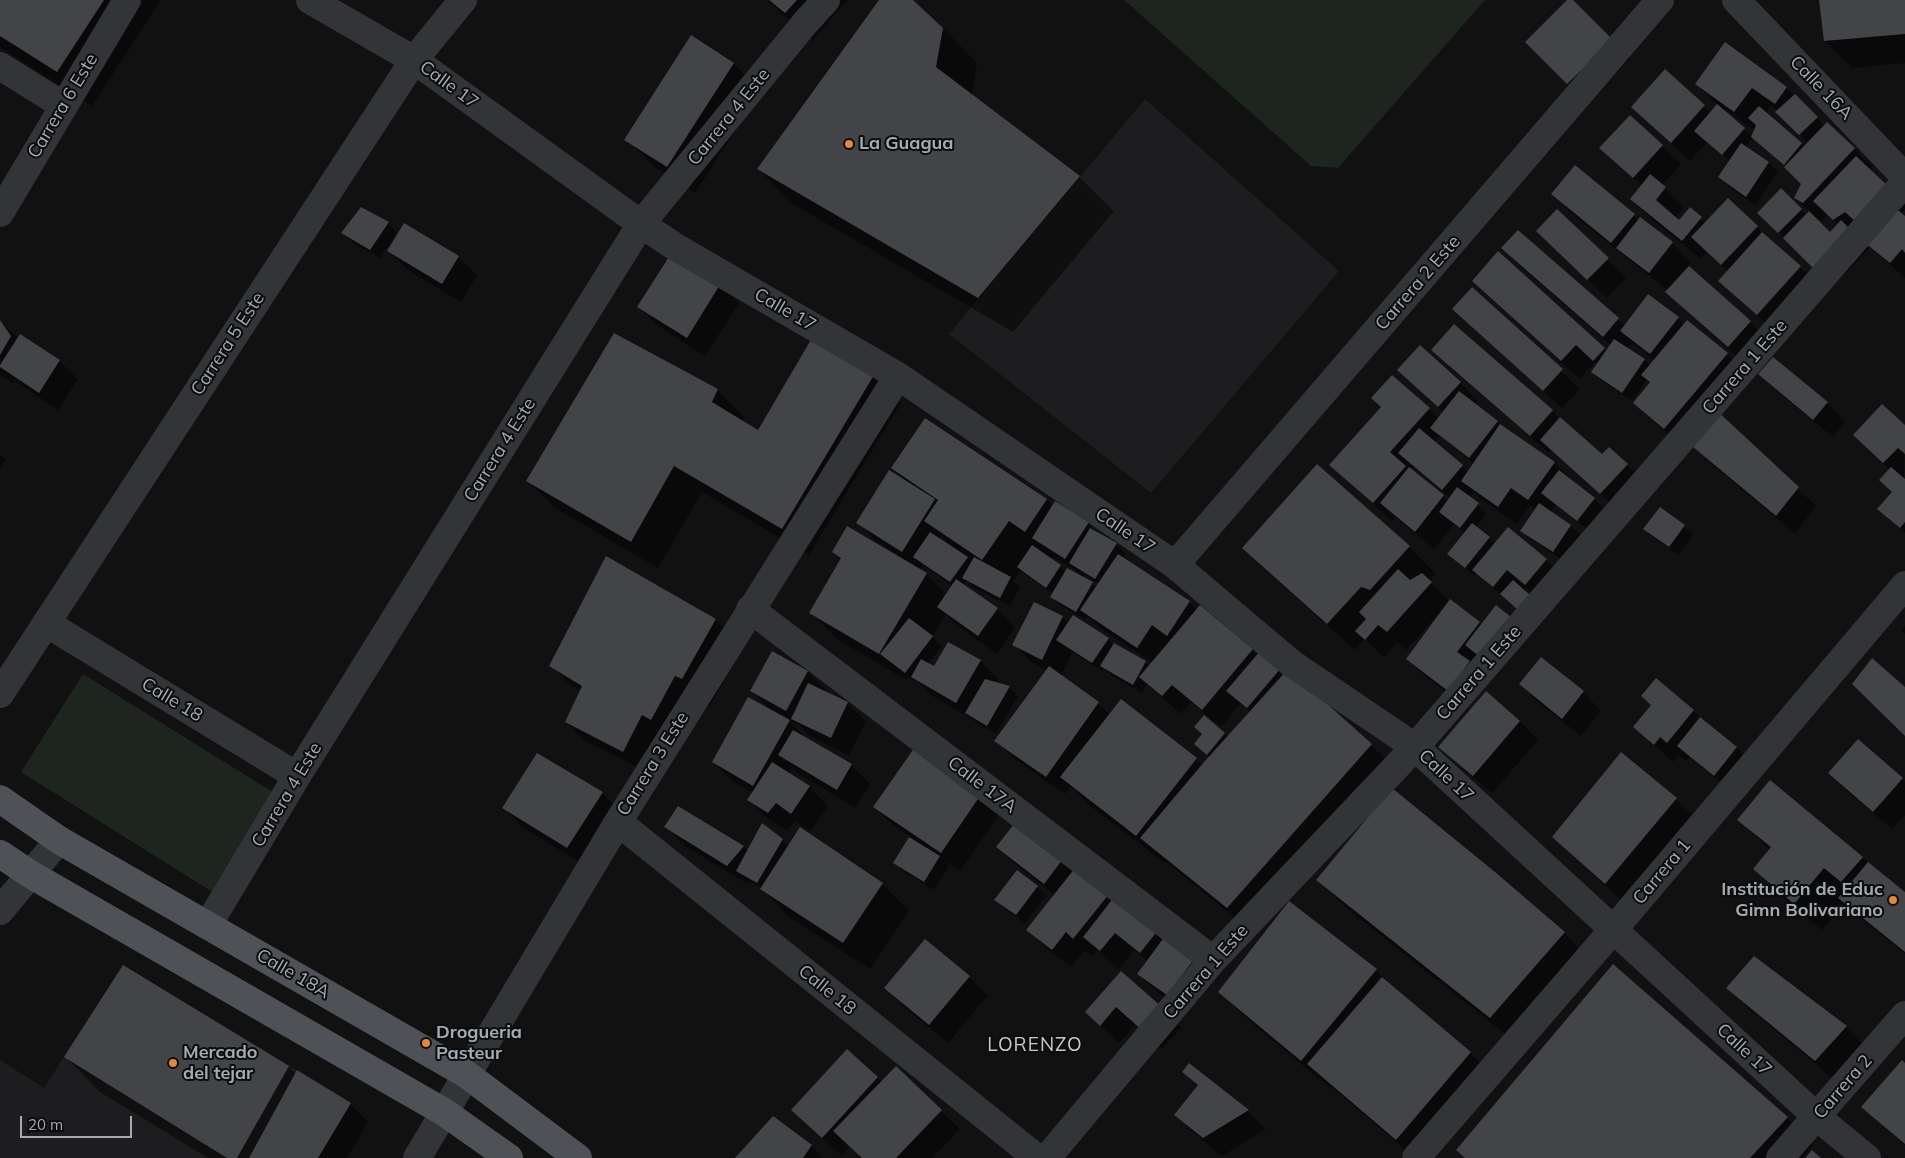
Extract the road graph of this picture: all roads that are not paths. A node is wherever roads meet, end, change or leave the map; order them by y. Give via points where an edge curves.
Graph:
1 (127, 0) edge
2 (310, 0) edge
3 (463, 0) edge
4 (826, 0) edge
5 (1660, 0) edge
6 (1736, 0) edge
7 (414, 60) junction
8 (0, 66) edge
9 (64, 106) junction
10 (1905, 177) edge
11 (1905, 182) edge
12 (0, 213) edge
13 (641, 224) junction
14 (898, 376) junction
15 (1175, 565) junction
16 (1905, 585) edge
17 (750, 609) junction
18 (46, 623) junction
19 (0, 694) edge
20 (1415, 748) junction
21 (297, 776) junction
22 (0, 799) edge
23 (618, 822) junction
24 (59, 840) junction
25 (0, 854) edge
26 (30, 874) junction
27 (0, 911) edge
28 (208, 925) junction
29 (1613, 930) junction
30 (1213, 960) junction
31 (1905, 1015) edge
32 (466, 1074) junction
33 (444, 1112) junction
34 (1816, 1117) junction
35 (417, 1158) edge
36 (509, 1158) edge
37 (578, 1158) edge
38 (1037, 1158) edge
39 (1047, 1158) edge
40 (1416, 1158) edge
41 (1780, 1158) edge
42 (1867, 1158) edge

1 - 9 street, Carrera 6 Este
2 - 7 street, Calle 17
3 - 7 street, Carrera 5 Este
4 - 13 street, Carrera 4 Este
5 - 15 street, Carrera 2 Este
6 - 10 street, Calle 16A
7 - 13 street, Calle 17
7 - 18 street, Carrera 5 Este
8 - 9 street
9 - 12 street, Carrera 6 Este
11 - 20 street, Carrera 1 Este
13 - 14 street, Calle 17
13 - 21 street, Carrera 4 Este
14 - 15 street, Calle 17
14 - 17 street, Carrera 3 Este
15 - 20 street, Calle 17 via 1291,663
16 - 29 street, Carrera 1
17 - 23 street, Carrera 3 Este
17 - 30 street, Calle 17A
18 - 19 street, Carrera 5 Este
18 - 21 street, Calle 18
20 - 29 street, Calle 17
20 - 30 street, Carrera 1 Este
21 - 28 street, Carrera 4 Este
22 - 24 main road, Calle 18A
23 - 32 street, Carrera 3 Este
23 - 38 street, Calle 18
24 - 26 street
24 - 28 main road, Calle 18A
25 - 26 main road
26 - 27 street
26 - 33 main road
28 - 32 main road, Calle 18A
29 - 34 street, Calle 17
29 - 40 street, Carrera 1
30 - 39 street, Carrera 1 Este
31 - 34 street, Carrera 2
32 - 33 street, Carrera 3 Este
32 - 37 main road, Calle 18A
33 - 35 street, Carrera 3 Este
33 - 36 main road
34 - 41 street, Carrera 2
34 - 42 street, Calle 17

